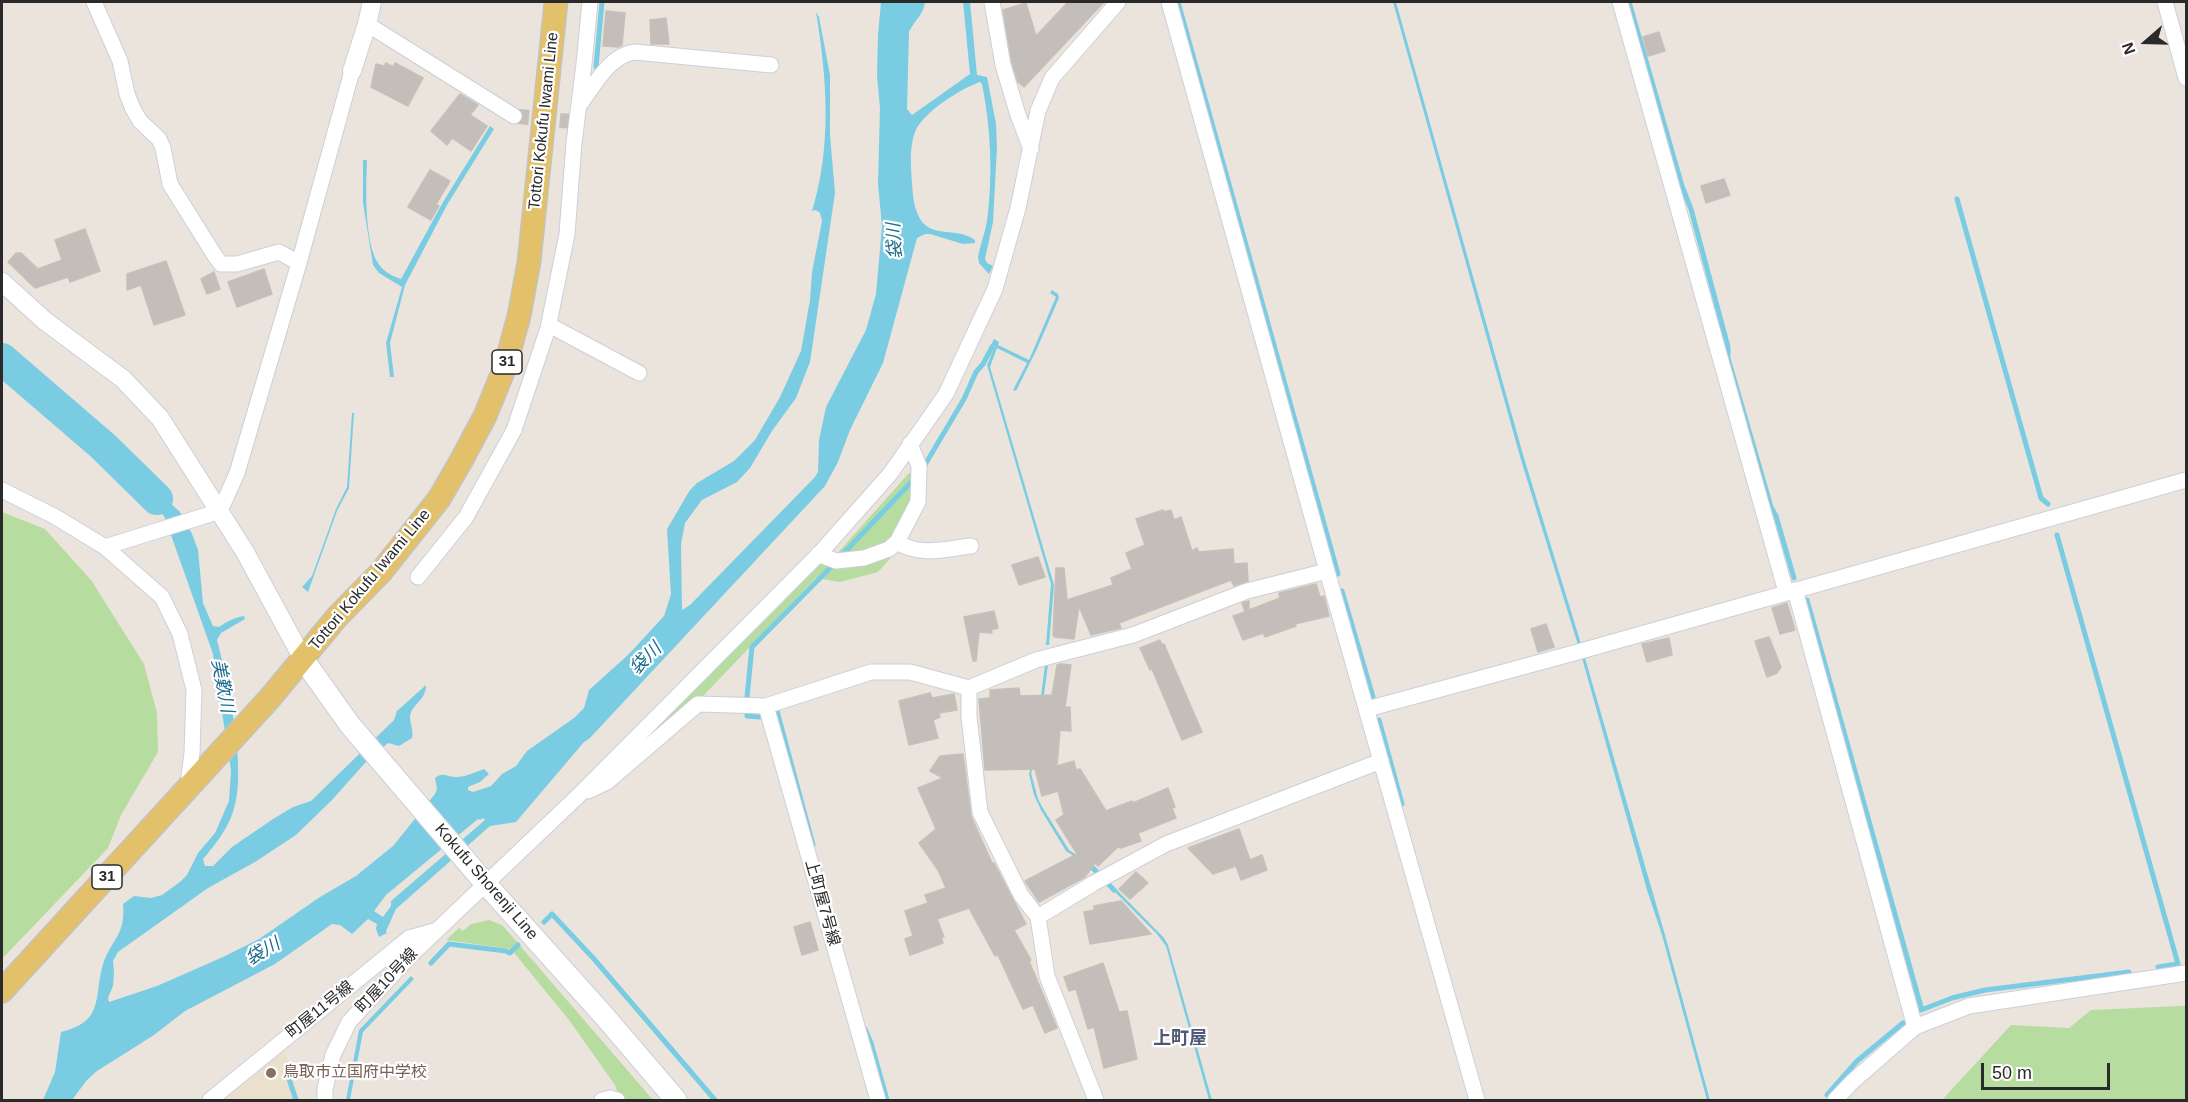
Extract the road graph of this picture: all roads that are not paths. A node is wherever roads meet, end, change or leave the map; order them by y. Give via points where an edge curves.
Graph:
1 (94, 2) edge
2 (372, 2) edge
3 (556, 2) edge
4 (590, 2) edge
5 (992, 2) edge
6 (1118, 2) edge
7 (1169, 2) edge
8 (1620, 2) edge
9 (2165, 2) edge
10 (367, 24) junction
11 (771, 64) dead end
12 (352, 71) joint
13 (2187, 78) edge
14 (579, 105) junction
15 (514, 117) tunnel mouth
16 (1031, 150) junction
17 (299, 263) junction
18 (2, 282) edge
19 (549, 325) junction
20 (639, 373) dead end
21 (910, 444) junction
22 (2187, 480) edge
23 (2, 490) edge
24 (220, 511) junction
25 (897, 542) junction
26 (971, 546) dead end
27 (105, 548) junction
28 (818, 554) junction
29 (1327, 571) junction
30 (418, 577) dead end
31 (1791, 591) junction
32 (303, 659) junction
33 (969, 688) junction
34 (766, 706) junction
35 (1367, 709) junction
36 (1381, 761) junction
37 (192, 783) junction
38 (577, 797) junction
39 (485, 883) junction
40 (1038, 917) junction
41 (436, 931) junction
42 (2187, 973) edge
43 (2, 992) edge
44 (1915, 1027) junction
45 (210, 1101) edge
46 (325, 1101) edge
47 (602, 1101) edge
48 (617, 1101) edge
49 (676, 1101) edge
50 (878, 1101) edge
51 (1096, 1101) edge
52 (1477, 1101) edge
53 (1834, 1101) edge

1 - 17 street via 120,61 133,109 159,139 170,184 221,264 237,264 279,252
2 - 10 street
3 - 32 main road, Tottori Kokufu Iwami Line / 31 via 529,262 505,368 485,416 439,499 381,572
4 - 14 street
5 - 16 street via 1003,65
6 - 16 street, 町屋10号線 via 1052,78 1038,111
7 - 29 street
8 - 31 street
9 - 13 street
10 - 12 street
10 - 15 street
11 - 14 street via 625,53
12 - 17 street
14 - 19 street via 567,234
16 - 21 street, 町屋10号線 via 995,289 946,394
17 - 24 street via 237,473
18 - 24 street via 138,394 160,418
19 - 20 street
19 - 30 street via 514,430 466,517
21 - 25 street via 919,466 918,502
21 - 28 street, 町屋10号線 via 890,474
22 - 31 street
23 - 27 street
24 - 27 street
24 - 32 street
25 - 26 street via 925,552
25 - 28 street via 864,558 836,561
27 - 37 street via 162,597 180,634 194,690 189,776
28 - 38 street, 町屋10号線
29 - 33 street via 1247,591 1133,635 1036,660
29 - 35 street
31 - 35 street
31 - 44 street
32 - 37 main road, Tottori Kokufu Iwami Line / 31
32 - 39 main road, Kokufu Shorenji Line via 358,734
33 - 34 street via 910,672 871,672
33 - 40 street via 980,812 1021,895
34 - 38 street via 698,704 608,782
34 - 50 street, 上町屋7号線
35 - 36 street
36 - 40 street via 1166,844
36 - 52 street
37 - 43 main road, Tottori Kokufu Iwami Line / 31
38 - 39 street, 町屋10号線
39 - 41 street, 町屋10号線
39 - 49 main road, Kokufu Shorenji Line
40 - 51 street via 1047,976
41 - 45 street, 町屋11号線 via 409,938
41 - 46 street, 町屋10号線 via 349,1022 333,1055
42 - 44 street via 1969,1006
44 - 53 street
47 - 48 street

